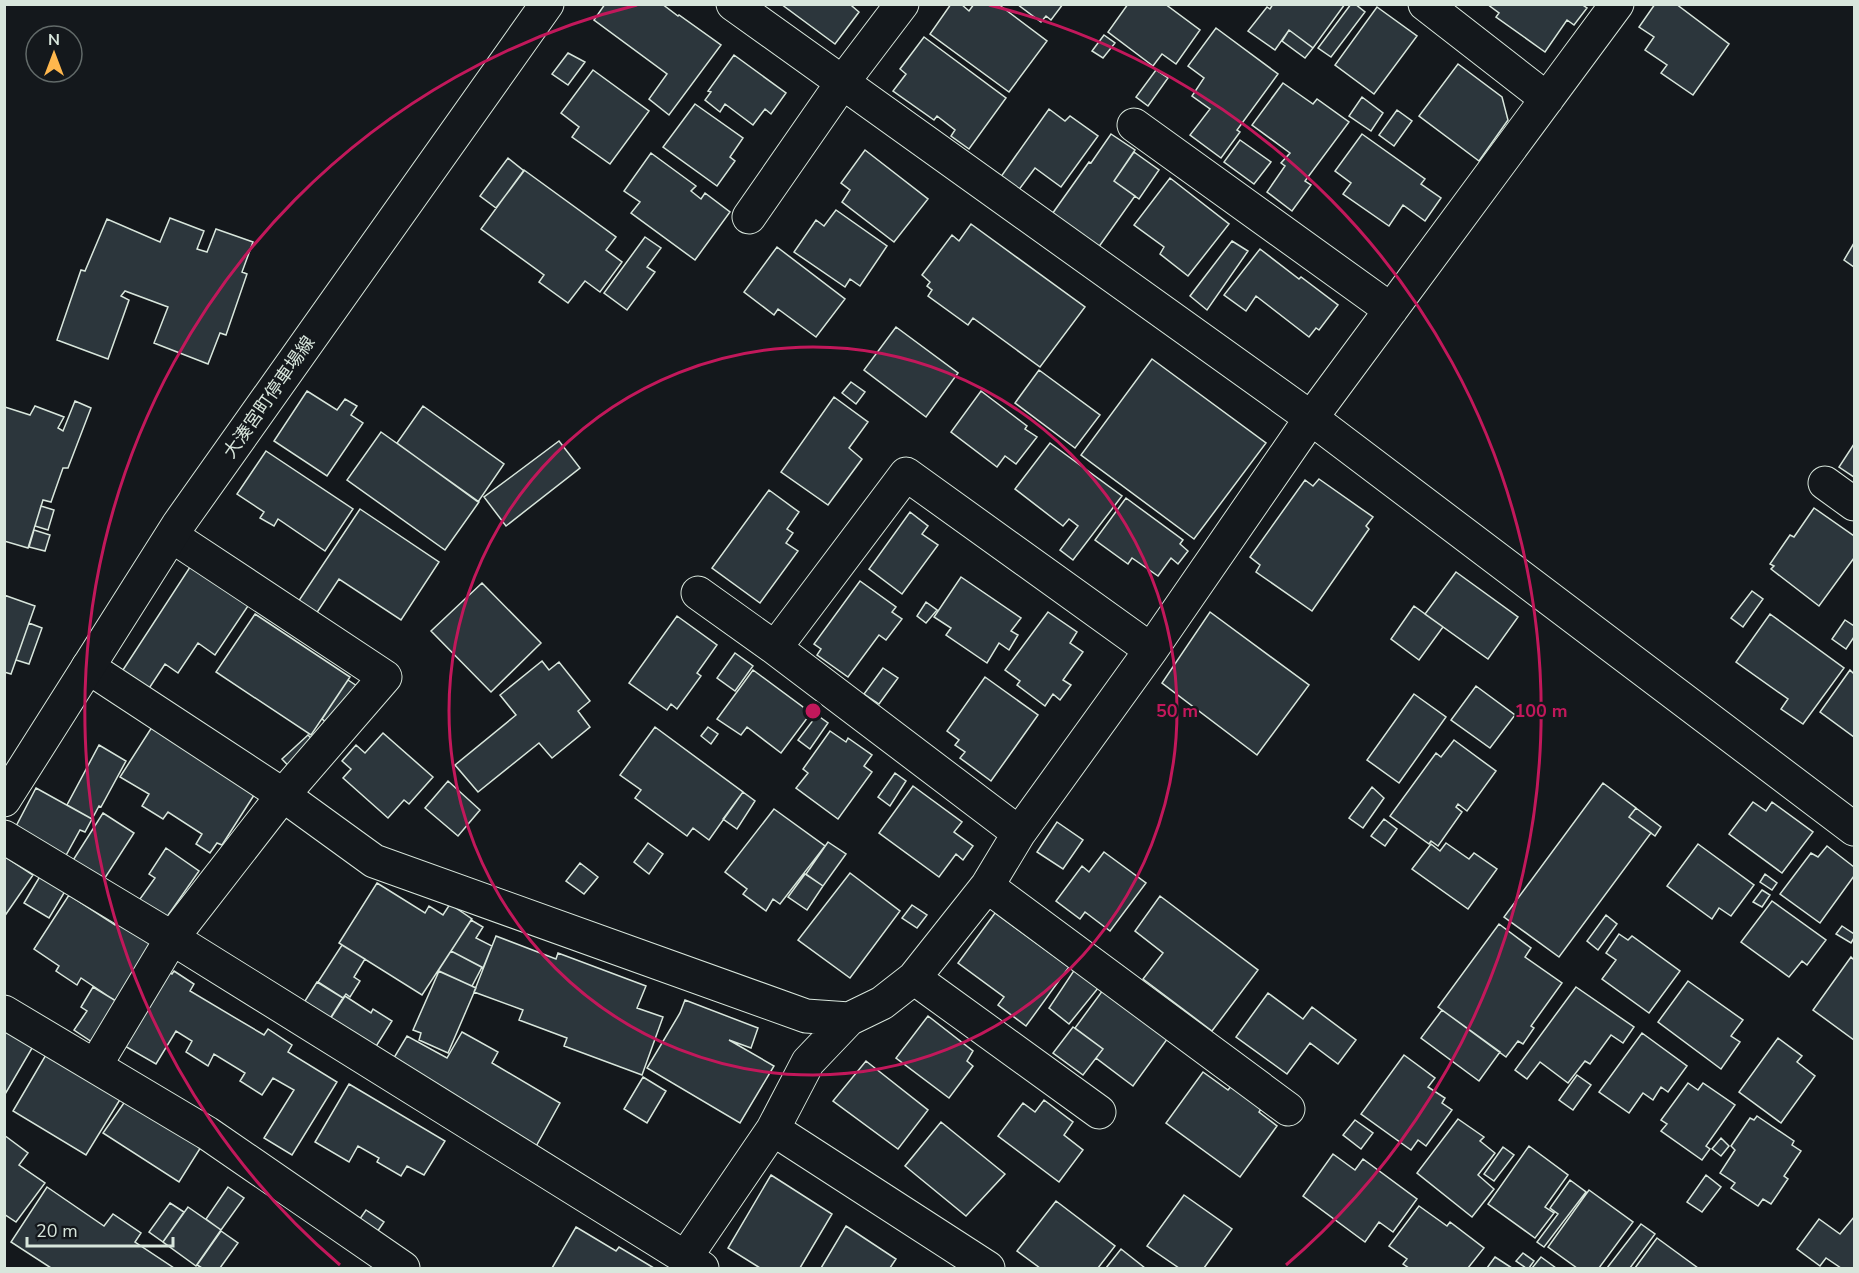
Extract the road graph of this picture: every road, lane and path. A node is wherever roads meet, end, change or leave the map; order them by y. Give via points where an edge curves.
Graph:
1 (547, 4) edge
2 (733, 4) edge
3 (902, 4) edge
4 (1425, 4) edge
5 (1617, 4) edge
6 (842, 82) junction
7 (1547, 99) junction
8 (1134, 124) dead end
9 (749, 217) dead end
10 (1391, 310) junction
11 (1311, 418) junction
12 (1825, 483) dead end
13 (1854, 504) edge
14 (172, 536) junction
15 (698, 593) dead end
16 (775, 648) junction
17 (1151, 650) junction
18 (88, 667) junction
19 (283, 795) junction
20 (4, 800) edge
21 (1854, 829) edge
22 (1019, 833) junction
23 (4, 837) edge
24 (987, 886) junction
25 (172, 938) junction
26 (914, 978) junction
27 (4, 1012) edge
28 (849, 1019) junction
29 (95, 1066) junction
30 (1288, 1109) dead end
31 (1099, 1112) dead end
32 (773, 1129) junction
33 (693, 1263) edge
34 (403, 1269) edge
35 (988, 1269) edge

1 - 14 street, 大湊宮町停車場線
2 - 6 street
3 - 6 street
4 - 7 street
5 - 7 street
6 - 9 street
6 - 11 street
7 - 10 street
8 - 10 street
10 - 11 street
11 - 17 street
11 - 21 street
12 - 13 street
14 - 18 street, 大湊宮町停車場線
14 - 19 street via 385,677
15 - 16 street
16 - 17 street via 906,474
16 - 22 street
17 - 22 street
18 - 19 street
18 - 20 street, 大湊宮町停車場線
19 - 25 street
19 - 28 street via 374,861 806,1016
22 - 24 street
23 - 25 street
24 - 26 street
24 - 30 street
25 - 29 street
25 - 33 street
26 - 28 street via 882,1004
26 - 31 street
27 - 29 street
28 - 32 street via 808,1062
29 - 34 street via 207,1133
32 - 33 street
32 - 35 street

